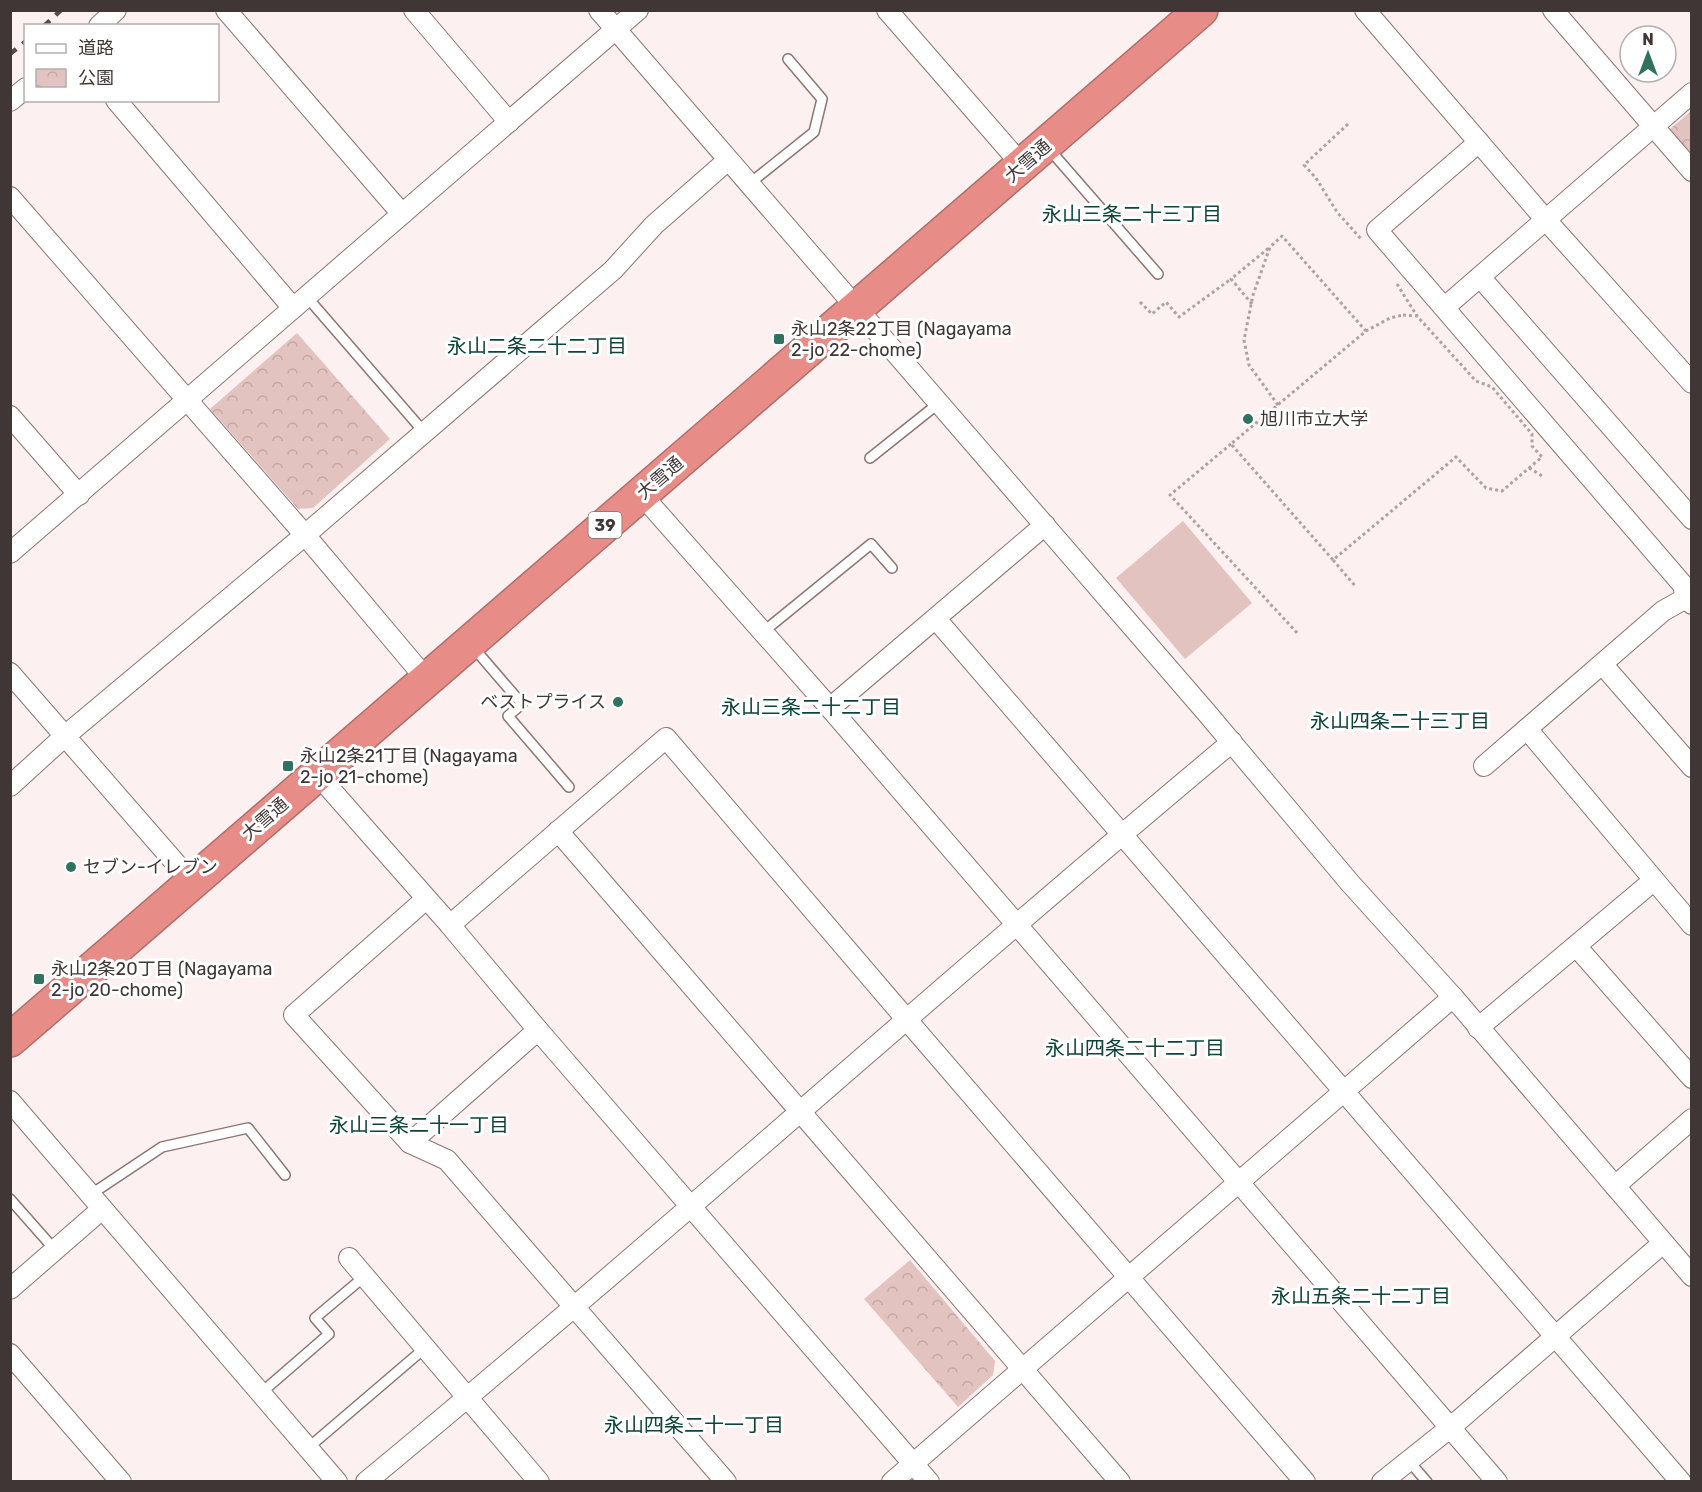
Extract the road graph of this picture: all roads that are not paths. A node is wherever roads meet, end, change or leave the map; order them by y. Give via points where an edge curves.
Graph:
1 (116, 10) edge
2 (226, 10) edge
3 (414, 10) edge
4 (599, 10) edge
5 (638, 10) edge
6 (887, 10) edge
7 (1365, 10) edge
8 (1553, 10) edge
9 (1188, 15) edge
10 (101, 24) edge
11 (616, 30) junction
12 (788, 59) dead end
13 (24, 90) edge
14 (1692, 93) edge
15 (10, 101) edge
16 (118, 102) edge
17 (509, 122) junction
18 (1653, 127) junction
19 (1479, 142) junction
20 (1034, 155) junction
21 (728, 160) junction
22 (1692, 171) edge
23 (749, 184) junction
24 (10, 198) edge
25 (402, 214) junction
26 (1545, 219) junction
27 (1158, 274) dead end
28 (1480, 277) junction
29 (299, 302) junction
30 (1445, 307) junction
31 (856, 309) junction
32 (1692, 383) edge
33 (187, 400) junction
34 (939, 403) junction
35 (10, 416) edge
36 (424, 432) junction
37 (870, 458) dead end
38 (641, 494) junction
39 (78, 495) junction
40 (1692, 519) edge
41 (1045, 525) junction
42 (305, 535) junction
43 (10, 553) edge
44 (892, 568) dead end
45 (1688, 591) edge
46 (936, 619) junction
47 (763, 632) junction
48 (470, 643) junction
49 (1603, 665) junction
50 (10, 673) edge
51 (427, 680) junction
52 (830, 708) junction
53 (1527, 729) junction
54 (65, 736) junction
55 (1232, 742) junction
56 (1484, 766) dead end
57 (1692, 768) edge
58 (317, 774) junction
59 (10, 786) edge
60 (568, 787) dead end
61 (558, 831) junction
62 (1122, 833) junction
63 (1653, 881) junction
64 (192, 882) junction
65 (426, 899) junction
66 (1016, 924) junction
67 (450, 925) junction
68 (1692, 925) edge
69 (1576, 946) junction
70 (1453, 997) junction
71 (907, 1020) junction
72 (1478, 1028) junction
73 (538, 1030) junction
74 (10, 1040) edge
75 (1692, 1078) edge
76 (1344, 1091) junction
77 (10, 1101) edge
78 (799, 1111) junction
79 (1692, 1119) edge
80 (410, 1143) junction
81 (285, 1175) dead end
82 (1238, 1182) junction
83 (1615, 1186) junction
84 (10, 1199) edge
85 (96, 1202) junction
86 (691, 1206) junction
87 (1663, 1243) junction
88 (55, 1250) junction
89 (349, 1258) dead end
90 (365, 1276) junction
91 (1128, 1276) junction
92 (1692, 1276) edge
93 (10, 1289) edge
94 (574, 1305) junction
95 (1556, 1336) junction
96 (425, 1348) junction
97 (10, 1354) edge
98 (1021, 1369) junction
99 (261, 1393) junction
100 (467, 1398) junction
101 (1451, 1427) junction
102 (308, 1448) junction
103 (1408, 1460) junction
104 (913, 1463) junction
105 (121, 1482) edge
106 (337, 1482) edge
107 (366, 1482) edge
108 (539, 1482) edge
109 (726, 1482) edge
110 (892, 1482) edge
111 (929, 1482) edge
112 (1120, 1482) edge
113 (1305, 1482) edge
114 (1382, 1482) edge
115 (1426, 1482) edge
116 (1497, 1482) edge
117 (1682, 1482) edge

1 - 10 street
2 - 25 street
3 - 17 street
4 - 11 street
5 - 11 street
6 - 20 street
7 - 19 street
8 - 18 street
9 - 20 highway, 大雪通 / 39
11 - 17 street
11 - 21 street
12 - 23 lane via 822,99 814,132
13 - 15 street
14 - 18 street
16 - 29 street
17 - 25 street
18 - 22 street
18 - 26 street
19 - 26 street
19 - 30 street via 1377,230
20 - 27 lane
20 - 31 highway, 大雪通 / 39
21 - 23 street
21 - 36 street via 654,225 613,270
23 - 31 street
24 - 33 street
25 - 29 street
26 - 28 street
26 - 32 street
28 - 30 street
28 - 40 street
29 - 33 street
29 - 36 lane
30 - 45 street
31 - 34 street
31 - 38 highway, 大雪通 / 39
33 - 39 street
33 - 42 street
34 - 37 lane
34 - 41 street
35 - 39 street
36 - 42 street
38 - 47 street
38 - 48 highway, 大雪通 / 39
39 - 43 street
41 - 46 street
41 - 55 street
42 - 51 street
42 - 54 street
44 - 47 lane via 871,544
45 - 49 street
46 - 52 street
46 - 62 street
47 - 52 street
48 - 51 highway, 大雪通 / 39
48 - 60 lane via 522,704 508,716
49 - 53 street
49 - 57 street
50 - 54 street
51 - 58 highway, 大雪通 / 39
52 - 66 street
53 - 56 street
53 - 63 street
54 - 59 street
54 - 64 street
55 - 62 street
55 - 70 street via 1350,883
58 - 64 highway, 大雪通 / 39
58 - 65 street
61 - 67 street
61 - 71 street via 666,738
61 - 78 street
62 - 66 street
62 - 76 street
63 - 68 street
63 - 69 street
64 - 74 highway, 大雪通 / 39
65 - 67 street
65 - 80 street via 294,1015
66 - 71 street
66 - 82 street
67 - 73 street
69 - 72 street
69 - 75 street
70 - 72 street
70 - 76 street
71 - 78 street
71 - 91 street
72 - 83 street
73 - 80 street
73 - 86 street
76 - 82 street
76 - 95 street
77 - 85 street
78 - 86 street
78 - 98 street
79 - 83 street
80 - 94 street via 447,1160
81 - 85 lane via 248,1128 162,1147
82 - 91 street
82 - 101 street
83 - 87 street
84 - 88 lane
85 - 88 street
85 - 99 street
86 - 94 street
86 - 104 street
87 - 92 street
87 - 95 street
88 - 93 street
89 - 90 street
90 - 96 street
90 - 99 lane via 315,1318 329,1334
91 - 98 street
91 - 113 street
94 - 100 street
94 - 109 street
95 - 101 street
95 - 117 street
96 - 100 street
96 - 102 lane
97 - 105 street
98 - 104 street
98 - 112 street
99 - 102 street
100 - 107 street
100 - 108 street
101 - 103 street
101 - 116 street
102 - 106 street
103 - 114 street
103 - 115 lane
104 - 110 street
104 - 111 street

